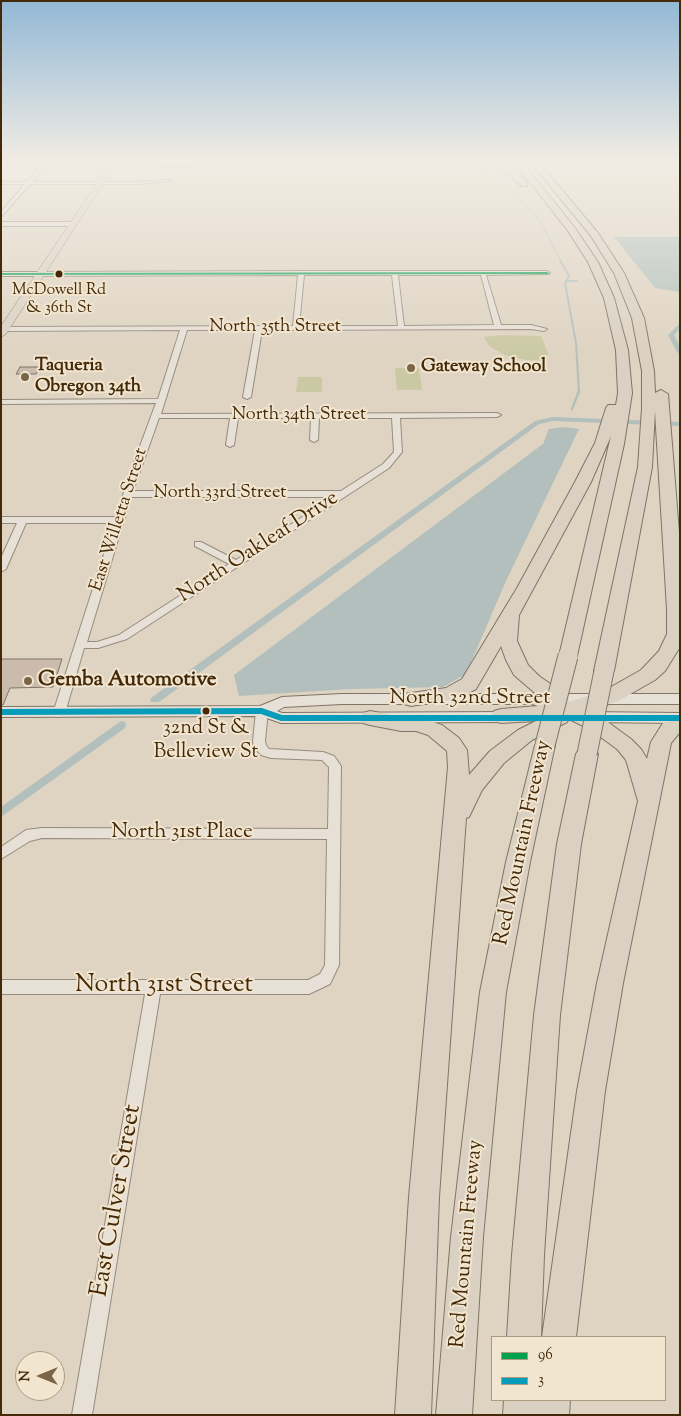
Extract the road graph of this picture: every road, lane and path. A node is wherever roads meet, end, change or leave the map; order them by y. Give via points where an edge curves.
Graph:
1 (72, 225) edge
2 (564, 225) edge
3 (568, 225) edge
4 (587, 225) edge
5 (581, 242) junction
6 (395, 273) junction
7 (482, 273) junction
8 (547, 273) dead end
9 (1, 274) edge
10 (41, 274) junction
11 (301, 274) junction
12 (401, 327) junction
13 (498, 327) junction
14 (184, 328) junction
15 (259, 328) junction
16 (296, 328) junction
17 (544, 329) dead end
18 (3, 332) edge
19 (247, 397) dead end
20 (160, 401) junction
21 (1, 402) edge
22 (656, 409) junction
23 (396, 415) junction
24 (498, 415) dead end
25 (156, 416) junction
26 (234, 416) junction
27 (315, 416) junction
28 (314, 440) dead end
29 (609, 444) junction
30 (230, 445) dead end
31 (128, 494) junction
32 (343, 494) junction
33 (1, 520) edge
34 (23, 520) junction
35 (120, 520) junction
36 (198, 544) dead end
37 (235, 563) junction
38 (1, 569) edge
39 (512, 612) junction
40 (678, 640) edge
41 (80, 645) junction
42 (680, 698) edge
43 (411, 699) junction
44 (539, 699) joint
45 (635, 699) joint
46 (578, 710) junction
47 (262, 711) junction
48 (1, 712) edge
49 (59, 713) junction
50 (501, 716) joint
51 (370, 718) junction
52 (680, 718) edge
53 (680, 723) edge
54 (647, 805) junction
55 (334, 834) junction
56 (454, 836) junction
57 (1, 854) edge
58 (1, 987) edge
59 (154, 987) junction
60 (524, 1336) edge
61 (559, 1336) edge
62 (522, 1401) edge
63 (552, 1401) edge
64 (82, 1415) edge
65 (413, 1415) edge
66 (454, 1415) edge
67 (521, 1415) edge
68 (551, 1415) edge

1 - 10 main road
2 - 5 highway
3 - 5 highway, Red Mountain Freeway
4 - 22 highway, Red Mountain Freeway via 616,266 629,294 640,326
5 - 29 highway, Red Mountain Freeway via 603,283 622,350 625,393
6 - 7 street
6 - 11 street
6 - 12 street
7 - 8 street
7 - 13 street
9 - 10 main road
10 - 11 street
10 - 18 main road
11 - 16 street
12 - 13 street, North 35th Street
12 - 16 street, North 35th Street
13 - 17 street, North 35th Street
14 - 15 street, North 35th Street
14 - 18 street, North 35th Street
14 - 20 street, East Willetta Street
15 - 16 street, North 35th Street
15 - 19 street
20 - 21 street
20 - 25 street, East Willetta Street
22 - 40 highway via 666,448
22 - 60 highway, Red Mountain Freeway, bridge via 568,844 548,1015
23 - 24 street, North 34th Street via 442,419
23 - 27 street, North 34th Street
23 - 32 street, North Oakleaf Drive via 398,452 386,466
25 - 26 street, North 34th Street
25 - 31 street, East Willetta Street
26 - 27 street, North 34th Street
26 - 30 street
27 - 28 street
29 - 39 highway
29 - 66 highway, Red Mountain Freeway, bridge via 568,656 518,862 493,992 467,1237
31 - 32 street, North 33rd Street
31 - 35 street, East Willetta Street
32 - 37 street, North Oakleaf Drive
33 - 34 street
34 - 35 street
34 - 38 street
35 - 41 street, East Willetta Street
36 - 37 street
37 - 41 street, North Oakleaf Drive via 123,637 98,645
39 - 43 highway via 470,684 450,694
39 - 46 highway via 508,641 515,660 532,681
40 - 46 highway via 658,666 626,689
41 - 49 street, East Willetta Street
42 - 45 main road
43 - 44 main road, North 32nd Street
43 - 47 main road, North 32nd Street via 282,702
44 - 46 highway
45 - 46 highway
46 - 50 highway
46 - 52 main road
46 - 54 highway via 607,730 634,755 644,777
46 - 56 highway via 536,728 511,744 484,770 465,800
47 - 49 main road, North 32nd Street
47 - 51 main road, North 32nd Street via 281,718
47 - 55 street via 259,740 265,752 323,756 335,766
48 - 49 main road, North 32nd Street
50 - 51 main road, North 32nd Street
51 - 56 highway via 424,726 444,735 457,750 459,767
53 - 54 highway via 670,728 662,742
54 - 61 highway via 591,1091
55 - 57 street, North 31st Place via 30,834
55 - 59 street, North 31st Street via 332,965 325,979 309,987
56 - 65 highway via 424,1197
58 - 59 street, North 31st Street
59 - 64 street, East Culver Street
62 - 67 highway
63 - 68 highway

